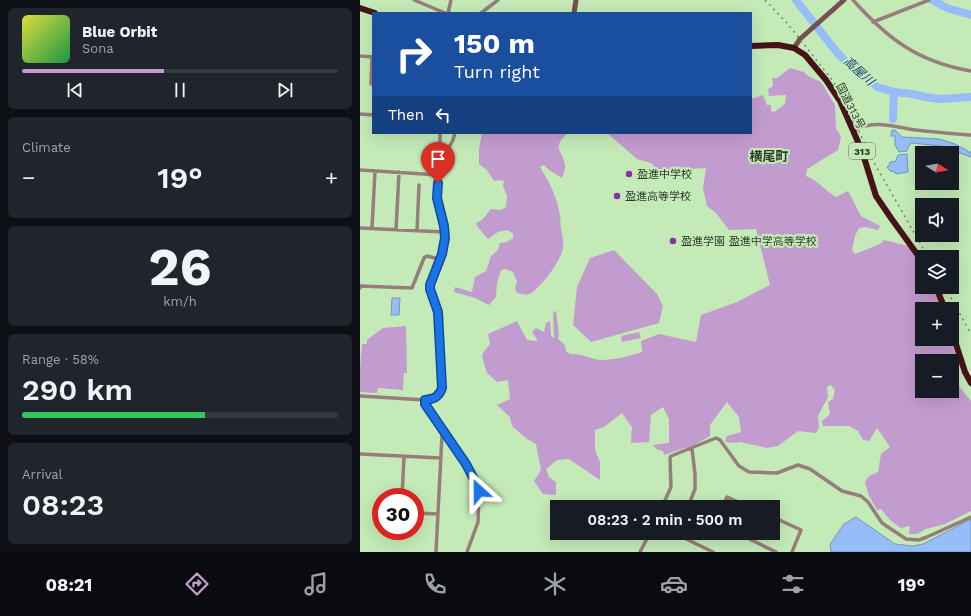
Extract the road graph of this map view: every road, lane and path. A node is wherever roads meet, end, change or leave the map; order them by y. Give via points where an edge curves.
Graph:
1 (414, 0) edge
2 (451, 0) edge
3 (498, 0) edge
4 (576, 0) edge
5 (844, 0) edge
6 (853, 0) edge
7 (929, 0) edge
8 (360, 8) edge
9 (372, 12) edge
10 (444, 12) edge
11 (446, 12) edge
12 (482, 12) edge
13 (574, 12) edge
14 (873, 22) junction
15 (752, 46) edge
16 (794, 48) junction
17 (360, 56) edge
18 (372, 57) edge
19 (372, 70) edge
20 (971, 71) edge
21 (371, 84) dead end
22 (360, 114) edge
23 (372, 115) edge
24 (853, 131) junction
25 (440, 134) edge
26 (455, 134) edge
27 (971, 135) edge
28 (440, 164) junction
29 (360, 170) edge
30 (375, 171) junction
31 (399, 172) junction
32 (439, 175) junction
33 (420, 185) dead end
34 (360, 228) edge
35 (372, 228) junction
36 (396, 230) junction
37 (417, 231) junction
38 (444, 232) junction
39 (915, 251) edge
40 (439, 259) junction
41 (360, 288) edge
42 (957, 346) edge
43 (971, 383) edge
44 (360, 396) edge
45 (425, 400) junction
46 (444, 432) junction
47 (692, 449) junction
48 (360, 454) edge
49 (404, 457) junction
50 (441, 458) junction
51 (402, 488) edge
52 (665, 500) edge
53 (691, 500) edge
54 (726, 500) edge
55 (734, 500) edge
56 (424, 513) edge
57 (438, 514) junction
58 (971, 517) edge
59 (780, 520) edge
60 (646, 540) edge
61 (689, 540) edge
62 (751, 540) edge
63 (436, 552) edge
64 (467, 552) edge
65 (640, 552) edge
66 (713, 552) edge
67 (776, 552) edge
68 (792, 552) edge

1 - 10 street
2 - 11 street
3 - 12 street
4 - 13 main road
5 - 16 main road via 802,37
6 - 14 street
7 - 14 street
8 - 9 highway
14 - 20 street via 905,47 925,58
15 - 16 highway via 778,45
16 - 24 highway, 国道313号 / 313 via 805,55 833,90
17 - 18 street
19 - 21 street
22 - 23 street
24 - 27 street via 873,124
24 - 39 highway, 国道313号 / 313 via 876,196
25 - 28 street
26 - 28 street
28 - 32 street
29 - 30 street
30 - 31 street
30 - 35 street
31 - 32 street
31 - 36 street
32 - 38 street via 437,198
33 - 37 street
34 - 35 street
35 - 36 street
36 - 37 street
37 - 38 street
38 - 40 street via 442,254
40 - 41 street via 427,256 424,258 412,288
40 - 45 street via 430,289 438,312 442,388 436,398
42 - 43 highway
44 - 45 street
45 - 46 street via 425,404
46 - 50 street
46 - 64 street via 466,464 479,491 478,522
47 - 52 street via 671,456 671,487
47 - 53 street via 696,474 695,489
47 - 58 street via 716,438 739,466 749,472 777,473 798,465 810,469 842,491 861,496 882,523 906,539 918,540 927,537
48 - 49 street
49 - 50 street
49 - 51 street
50 - 57 street
54 - 55 street via 727,497
56 - 57 street
57 - 63 street
59 - 68 street via 801,530
60 - 65 street
61 - 66 street
62 - 67 street

